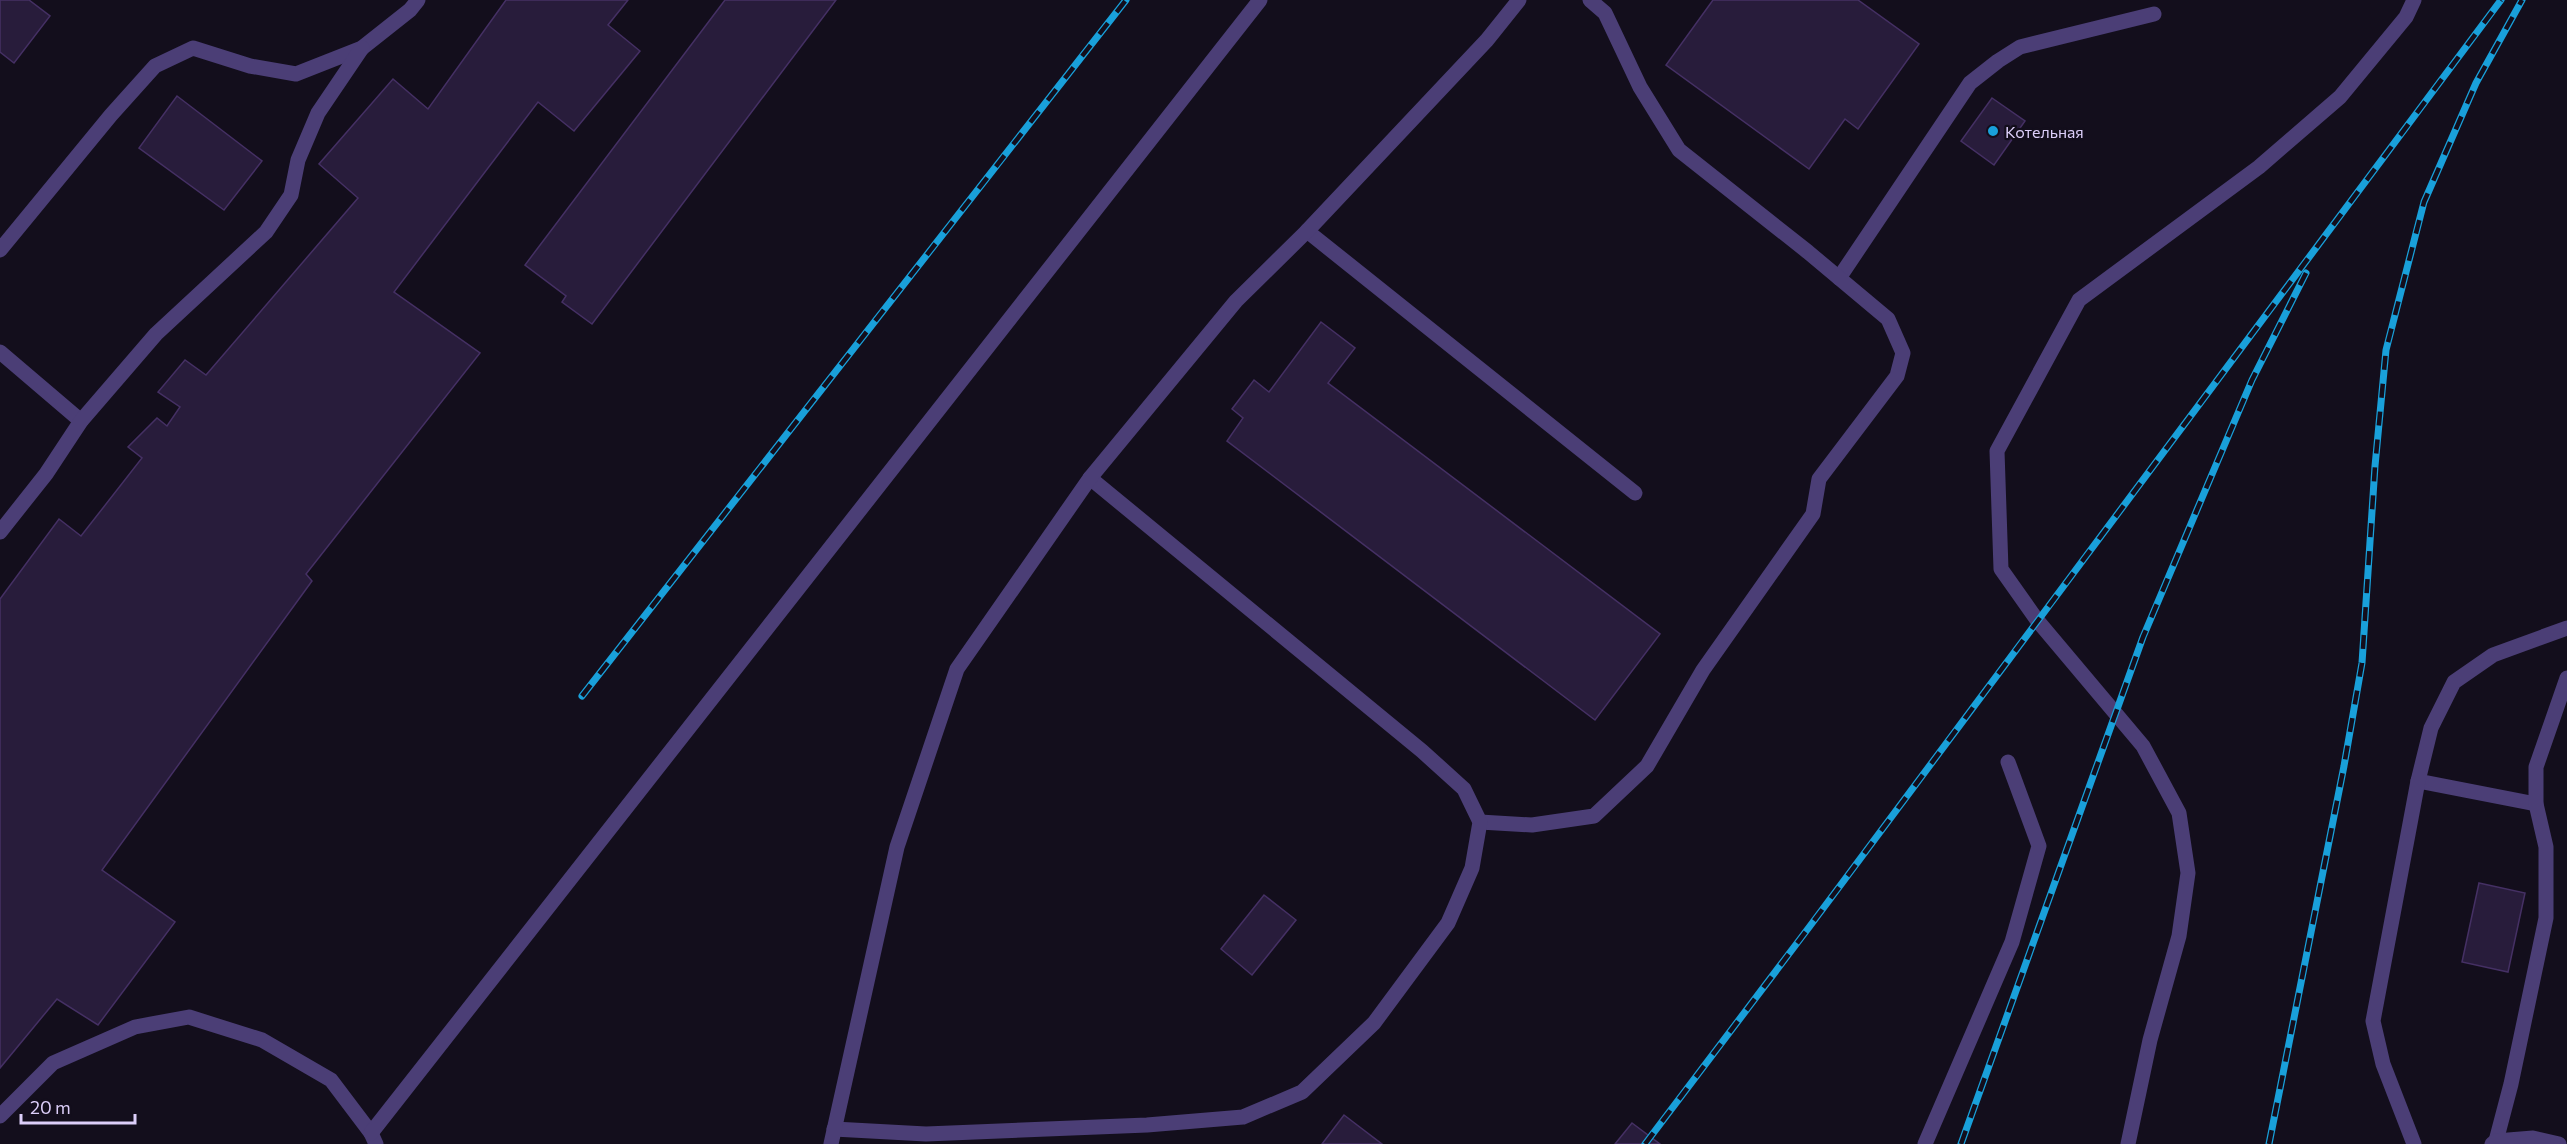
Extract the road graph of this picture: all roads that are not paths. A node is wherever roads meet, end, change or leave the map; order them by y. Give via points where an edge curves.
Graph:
1 (418, 0) edge
2 (1260, 0) edge
3 (1520, 0) edge
4 (1590, 0) edge
5 (2414, 0) edge
6 (2154, 14) dead end
7 (362, 48) junction
8 (1307, 231) junction
9 (0, 250) edge
10 (1839, 278) junction
11 (0, 352) edge
12 (81, 421) junction
13 (1090, 478) junction
14 (1635, 494) dead end
15 (0, 532) edge
16 (2567, 628) edge
17 (2567, 678) edge
18 (2008, 762) dead end
19 (2418, 780) junction
20 (2536, 804) junction
21 (1480, 822) junction
22 (0, 1116) edge
23 (832, 1136) edge
24 (373, 1139) edge
25 (2494, 1142) edge
26 (1925, 1144) edge
27 (2128, 1144) edge
28 (2414, 1144) edge
29 (2559, 1144) edge

1 - 7 lane
2 - 24 lane
3 - 8 lane
4 - 10 lane via 1605,13 1640,87 1679,150
5 - 27 lane via 2406,17 2340,97 2259,167 2079,300 1996,450 2001,569 2037,621 2143,746 2179,813 2188,873 2179,936 2150,1040
6 - 10 lane via 2020,47 1970,83
7 - 9 lane via 296,74 250,66 193,48 155,66
7 - 12 lane via 318,114 298,160 291,195 266,232 156,334
8 - 13 lane via 1236,301
8 - 14 lane
10 - 21 lane via 1888,319 1903,353 1896,376 1819,479 1813,514 1703,670 1647,766 1594,816 1532,825
11 - 12 lane
12 - 15 lane
13 - 21 lane via 1422,751 1464,789
13 - 23 lane via 957,669 897,847
16 - 19 lane via 2493,655 2454,681 2431,728
17 - 20 lane via 2536,767
18 - 26 lane via 2040,846 2012,942
19 - 20 lane
19 - 28 lane via 2373,1021 2383,1064
20 - 25 lane via 2546,847 2546,918 2511,1084
21 - 23 lane via 1472,868 1448,923 1374,1023 1302,1092 1243,1117 1147,1125
22 - 24 lane via 53,1063 135,1027 189,1017 262,1040 331,1080
25 - 29 lane via 2533,1138

